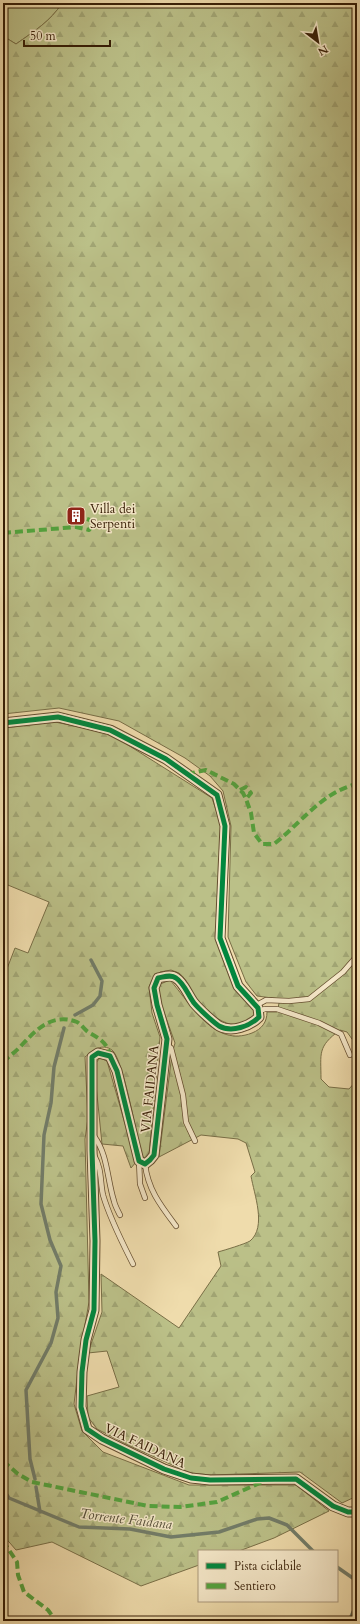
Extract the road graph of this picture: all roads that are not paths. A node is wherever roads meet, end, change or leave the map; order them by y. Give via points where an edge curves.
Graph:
1 (3, 723) edge
2 (357, 956) edge
3 (257, 1008) junction
4 (166, 1043) junction
5 (350, 1055) dead end
6 (92, 1133) junction
7 (195, 1141) dead end
8 (92, 1150) junction
9 (142, 1163) junction
10 (145, 1198) dead end
11 (120, 1215) dead end
12 (176, 1226) dead end
13 (133, 1264) dead end
14 (357, 1512) edge

1 - 3 street via 58,717 110,730 166,759 217,796 225,826 220,938 238,986
2 - 3 lane via 343,972 309,999 266,1000
3 - 4 street, VIA FAIDANA via 259,1017 254,1022 238,1029 220,1026 194,1003 175,977 158,978 154,988
3 - 5 lane via 278,1009 319,1023 341,1034
4 - 7 lane via 171,1048 183,1095 186,1122
4 - 9 street, VIA FAIDANA via 154,1155
6 - 8 street, VIA FAIDANA
6 - 9 street, VIA FAIDANA via 91,1060 98,1053 110,1056 117,1072
6 - 11 lane via 100,1144
8 - 13 lane via 99,1163 109,1214
8 - 14 street, VIA FAIDANA via 94,1310 86,1340 81,1407 88,1429 102,1439 164,1469 190,1478 296,1479 333,1506 348,1512
9 - 10 lane via 140,1184
9 - 12 lane via 151,1190

